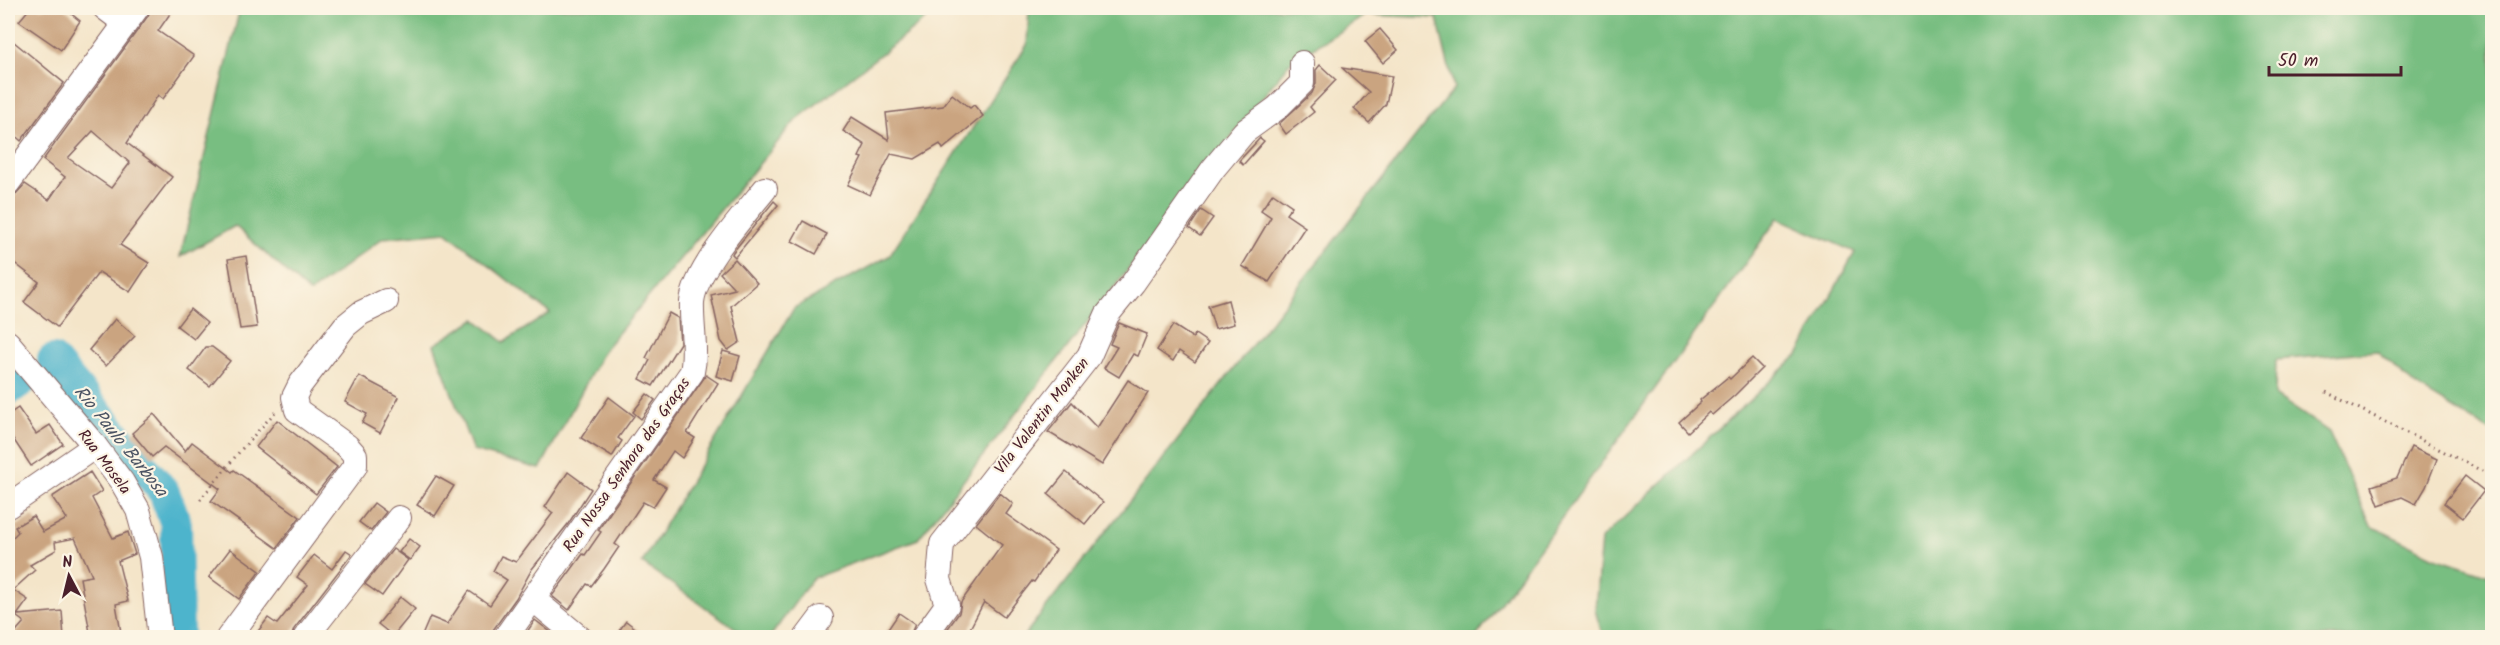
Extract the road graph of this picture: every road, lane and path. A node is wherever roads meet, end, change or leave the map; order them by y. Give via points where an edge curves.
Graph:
1 (105, 8) edge
2 (131, 15) edge
3 (1302, 63) dead end
4 (8, 183) edge
5 (765, 189) dead end
6 (386, 301) dead end
7 (8, 343) edge
8 (2326, 392) dead end
9 (277, 410) dead end
10 (95, 446) junction
11 (2493, 476) edge
12 (200, 500) dead end
13 (8, 506) edge
14 (399, 518) dead end
15 (533, 599) junction
16 (821, 618) dead end
17 (160, 638) edge
18 (228, 638) edge
19 (306, 638) edge
20 (505, 638) edge
21 (580, 638) edge
22 (806, 638) edge
23 (923, 638) edge

1 - 2 street
2 - 4 street
3 - 23 street, Vila Valentin Monken via 1302,83 1244,132 1213,169 1107,315 1089,356 942,544 939,579 947,605
5 - 15 street, Rua Nossa Senhora das Graças via 733,227 694,294 692,372
6 - 18 street via 345,326 294,397 297,410 355,455 355,466
7 - 10 street, Rua Mosela
8 - 11 path
9 - 12 path
10 - 13 street
10 - 17 street, Rua Mosela via 138,510 151,557
14 - 19 street
15 - 20 street, Rua Nossa Senhora das Graças
15 - 21 street
16 - 22 street

